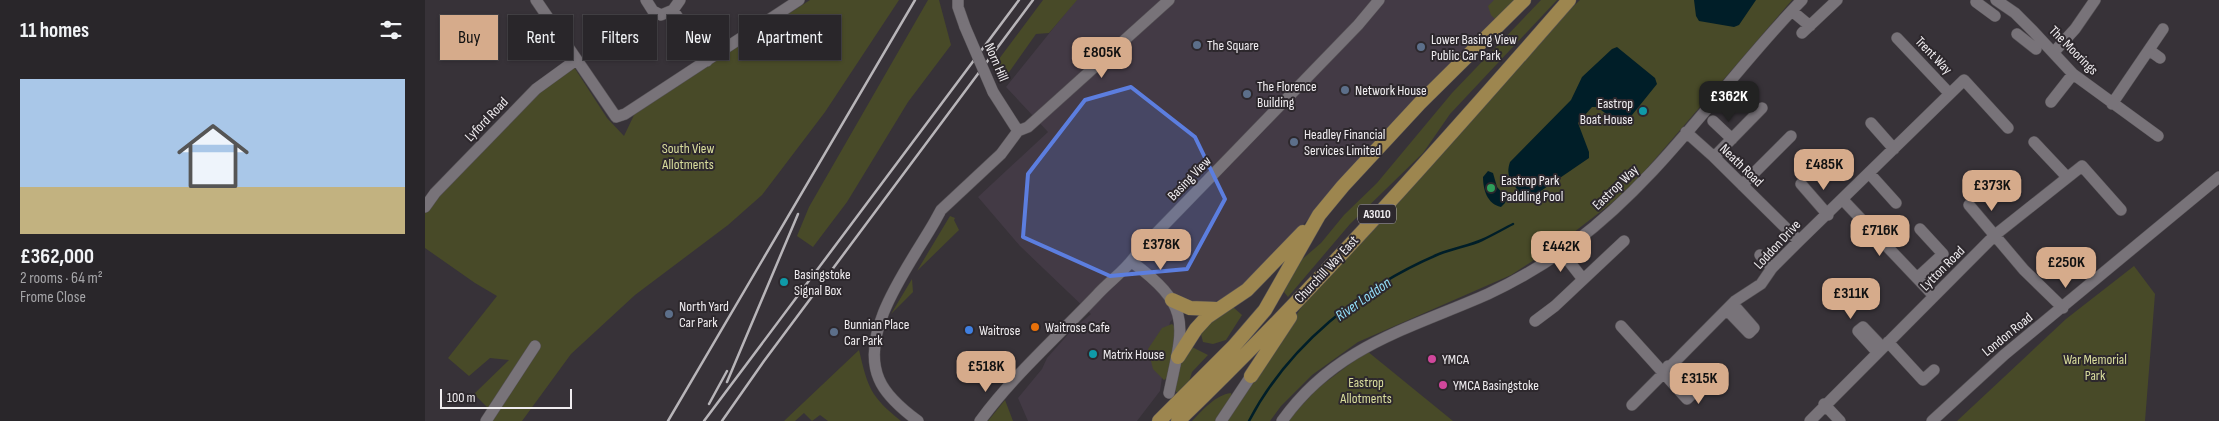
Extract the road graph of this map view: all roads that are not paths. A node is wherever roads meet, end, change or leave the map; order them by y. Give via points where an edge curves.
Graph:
1 (536, 0) edge
2 (646, 0) edge
3 (680, 0) edge
4 (958, 0) edge
5 (1169, 0) edge
6 (1379, 0) edge
7 (1524, 0) edge
8 (1569, 0) edge
9 (1803, 0) edge
10 (1837, 0) edge
11 (1996, 0) edge
12 (2095, 0) edge
13 (794, 1) edge
14 (1976, 2) dead end
15 (1991, 9) edge
16 (673, 10) junction
17 (1792, 11) junction
18 (2163, 28) dead end
19 (2033, 30) junction
20 (1897, 38) dead end
21 (2036, 48) dead end
22 (2149, 50) junction
23 (2054, 52) junction
24 (2160, 58) dead end
25 (576, 60) junction
26 (707, 61) junction
27 (2073, 74) junction
28 (1949, 93) junction
29 (2051, 102) dead end
30 (2112, 104) junction
31 (1761, 108) dead end
32 (1713, 121) dead end
33 (1871, 123) dead end
34 (2008, 128) dead end
35 (1018, 131) junction
36 (1686, 132) junction
37 (1791, 136) dead end
38 (2158, 136) dead end
39 (1732, 139) junction
40 (2034, 142) dead end
41 (1894, 149) junction
42 (1714, 157) junction
43 (1869, 173) junction
44 (2219, 177) edge
45 (2067, 178) junction
46 (1742, 184) junction
47 (1801, 184) dead end
48 (1843, 200) junction
49 (1896, 202) dead end
50 (1969, 205) dead end
51 (425, 207) edge
52 (2121, 210) dead end
53 (1319, 215) junction
54 (1828, 215) junction
55 (1920, 228) dead end
56 (1995, 235) junction
57 (1624, 241) dead end
58 (1799, 241) junction
59 (1561, 252) junction
60 (1760, 255) dead end
61 (1132, 262) junction
62 (1772, 268) junction
63 (1318, 278) junction
64 (1582, 278) junction
65 (1917, 278) junction
66 (1934, 296) junction
67 (1173, 300) junction
68 (2063, 308) junction
69 (1217, 309) junction
70 (1535, 321) dead end
71 (1621, 326) dead end
72 (535, 346) dead end
73 (1883, 347) junction
74 (1178, 357) junction
75 (1666, 369) junction
76 (1934, 370) dead end
77 (1251, 376) joint
78 (1169, 393) dead end
79 (1824, 404) junction
80 (1632, 405) dead end
81 (486, 421) edge
82 (917, 421) edge
83 (980, 421) edge
84 (1159, 421) edge
85 (1178, 421) edge
86 (1221, 421) edge
87 (1282, 421) edge
88 (1810, 421) edge
89 (1840, 421) edge
90 (1932, 421) edge

1 - 25 street
2 - 16 street via 653,11 661,15
3 - 16 street
4 - 35 street, Norn Hill, bridge via 965,27 993,92
5 - 35 street via 1028,127
6 - 61 street, Basing View
7 - 53 main road, Churchill Way East via 1419,103
8 - 63 main road, Churchill Way East / A3010
9 - 17 street, Eastrop Way
10 - 17 street via 1806,30
11 - 19 street, The Moorings
12 - 23 street
13 - 26 street
14 - 15 street
16 - 26 street
17 - 36 street, Eastrop Way
18 - 22 street
19 - 21 street via 2022,38
19 - 23 street, The Moorings
20 - 28 street, Trent Way
22 - 24 street
22 - 30 street
23 - 27 street, The Moorings
25 - 26 street via 613,115 618,117
25 - 51 street, Lyford Road via 536,89
27 - 29 street
27 - 30 street, The Moorings
28 - 34 street, Loddon Drive via 1964,80
28 - 41 street, Loddon Drive
30 - 38 street, The Moorings
31 - 39 street
32 - 39 street
33 - 41 street
35 - 82 street via 1001,154 941,210 881,321 874,346 879,380 888,395
36 - 42 street, Neath Road
36 - 59 street, Eastrop Way via 1627,199
37 - 46 street
39 - 42 street
40 - 45 street
41 - 43 street, Loddon Drive
42 - 46 street, Neath Road
43 - 48 street, Loddon Drive
43 - 49 street
44 - 68 street, London Road
45 - 52 street, Lytton Road via 2083,166
45 - 56 street, Lytton Road
46 - 58 street, Neath Road
47 - 54 street
48 - 54 street, Loddon Drive
48 - 65 street
50 - 56 street
53 - 69 main road via 1247,290
53 - 84 main road, Churchill Way East via 1265,310
54 - 58 street, Loddon Drive
55 - 65 street via 1943,254
56 - 66 street, Lytton Road
56 - 68 street via 2024,270
57 - 64 street
58 - 62 street, Loddon Drive
59 - 64 street
59 - 87 street, Eastrop Way via 1506,285 1358,350 1310,389
60 - 62 street
61 - 67 street
61 - 83 street, Basing View via 1013,382
62 - 75 street, Loddon Drive via 1761,284 1730,307
63 - 77 main road
63 - 85 main road, Churchill Way East / A3010
64 - 70 street
65 - 66 street
66 - 73 street, Lytton Road
67 - 69 main road via 1190,308
67 - 74 street via 1181,322
68 - 90 street, London Road
69 - 74 main road via 1195,329
71 - 75 street
72 - 81 street
73 - 76 street via 1923,380
73 - 79 street, Lytton Road
74 - 78 street
75 - 80 street, Loddon Drive
77 - 86 street
79 - 88 street, Lytton Road
79 - 89 street

